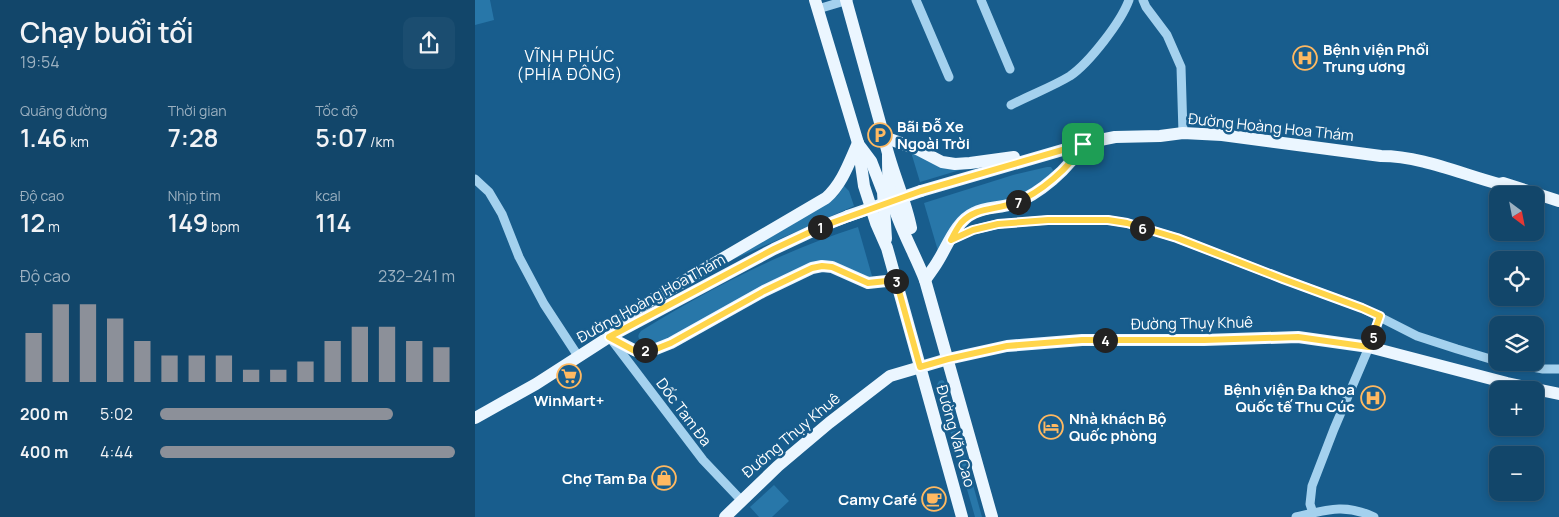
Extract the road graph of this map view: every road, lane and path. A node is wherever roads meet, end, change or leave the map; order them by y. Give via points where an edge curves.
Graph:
1 (847, 0) edge
2 (915, 0) edge
3 (981, 0) edge
4 (1129, 0) edge
5 (1143, 0) edge
6 (816, 5) edge
7 (1011, 70) dead end
8 (949, 77) dead end
9 (1011, 104) dead end
10 (1183, 133) junction
11 (884, 137) junction
12 (858, 143) junction
13 (1083, 144) junction
14 (1036, 157) junction
15 (475, 178) edge
16 (1559, 201) edge
17 (951, 240) junction
18 (896, 280) junction
19 (925, 280) junction
20 (1380, 316) junction
21 (609, 337) junction
22 (1369, 347) junction
23 (578, 356) junction
24 (1489, 358) edge
25 (948, 359) junction
26 (920, 367) junction
27 (1544, 369) edge
28 (1559, 369) edge
29 (1559, 394) edge
30 (475, 418) edge
31 (741, 500) junction
32 (1313, 512) junction
33 (725, 517) edge
34 (962, 517) edge
35 (992, 517) edge
36 (1296, 517) edge
37 (1374, 517) edge

1 - 6 street
1 - 11 main road, Đường Văn Cao
2 - 8 street
3 - 7 street
4 - 9 street via 1119,19 1083,66 1056,84
5 - 10 street via 1167,35 1181,68
6 - 12 main road, Đường Văn Cao
10 - 13 main road, Đường Hoàng Hoa Thám via 1115,137
10 - 16 main road, Đường Hoàng Hoa Thám via 1393,156 1503,183
11 - 14 main road via 942,162 955,164 1025,155
11 - 19 main road, Đường Văn Cao
12 - 18 main road, Đường Văn Cao via 864,186
12 - 21 main road via 834,191 826,198 626,315
13 - 14 main road, Đường Hoàng Hoa Thám
13 - 17 main road via 1049,183 1014,203 974,213 961,223
14 - 21 main road, Đường Hoàng Hoa Thám, bridge via 848,216 774,249
15 - 23 street via 489,192 544,304
17 - 19 main road
17 - 20 street via 998,224 1048,220 1127,223 1177,238
18 - 21 main road via 868,283 832,267 822,266 764,291 656,349 635,351
18 - 26 main road, Đường Văn Cao
19 - 25 main road, Đường Văn Cao
20 - 22 street
20 - 24 street via 1417,336
21 - 23 main road, Đường Hoàng Hoa Thám
21 - 31 street, Dốc Tam Đa via 703,460
22 - 25 main road, Đường Thụy Khuê via 1298,337 1082,340 1007,346
22 - 29 main road, Đường Thụy Khuê
22 - 32 street via 1312,486 1310,504
23 - 30 main road, Đường Hoàng Hoa Thám
25 - 26 main road, Đường Thụy Khuê
25 - 35 main road, Đường Văn Cao
26 - 31 main road, Đường Thụy Khuê via 890,376 777,466
26 - 34 main road, Đường Văn Cao
27 - 28 street
31 - 33 main road, Đường Thụy Khuê
32 - 36 street
32 - 37 street via 1341,508

